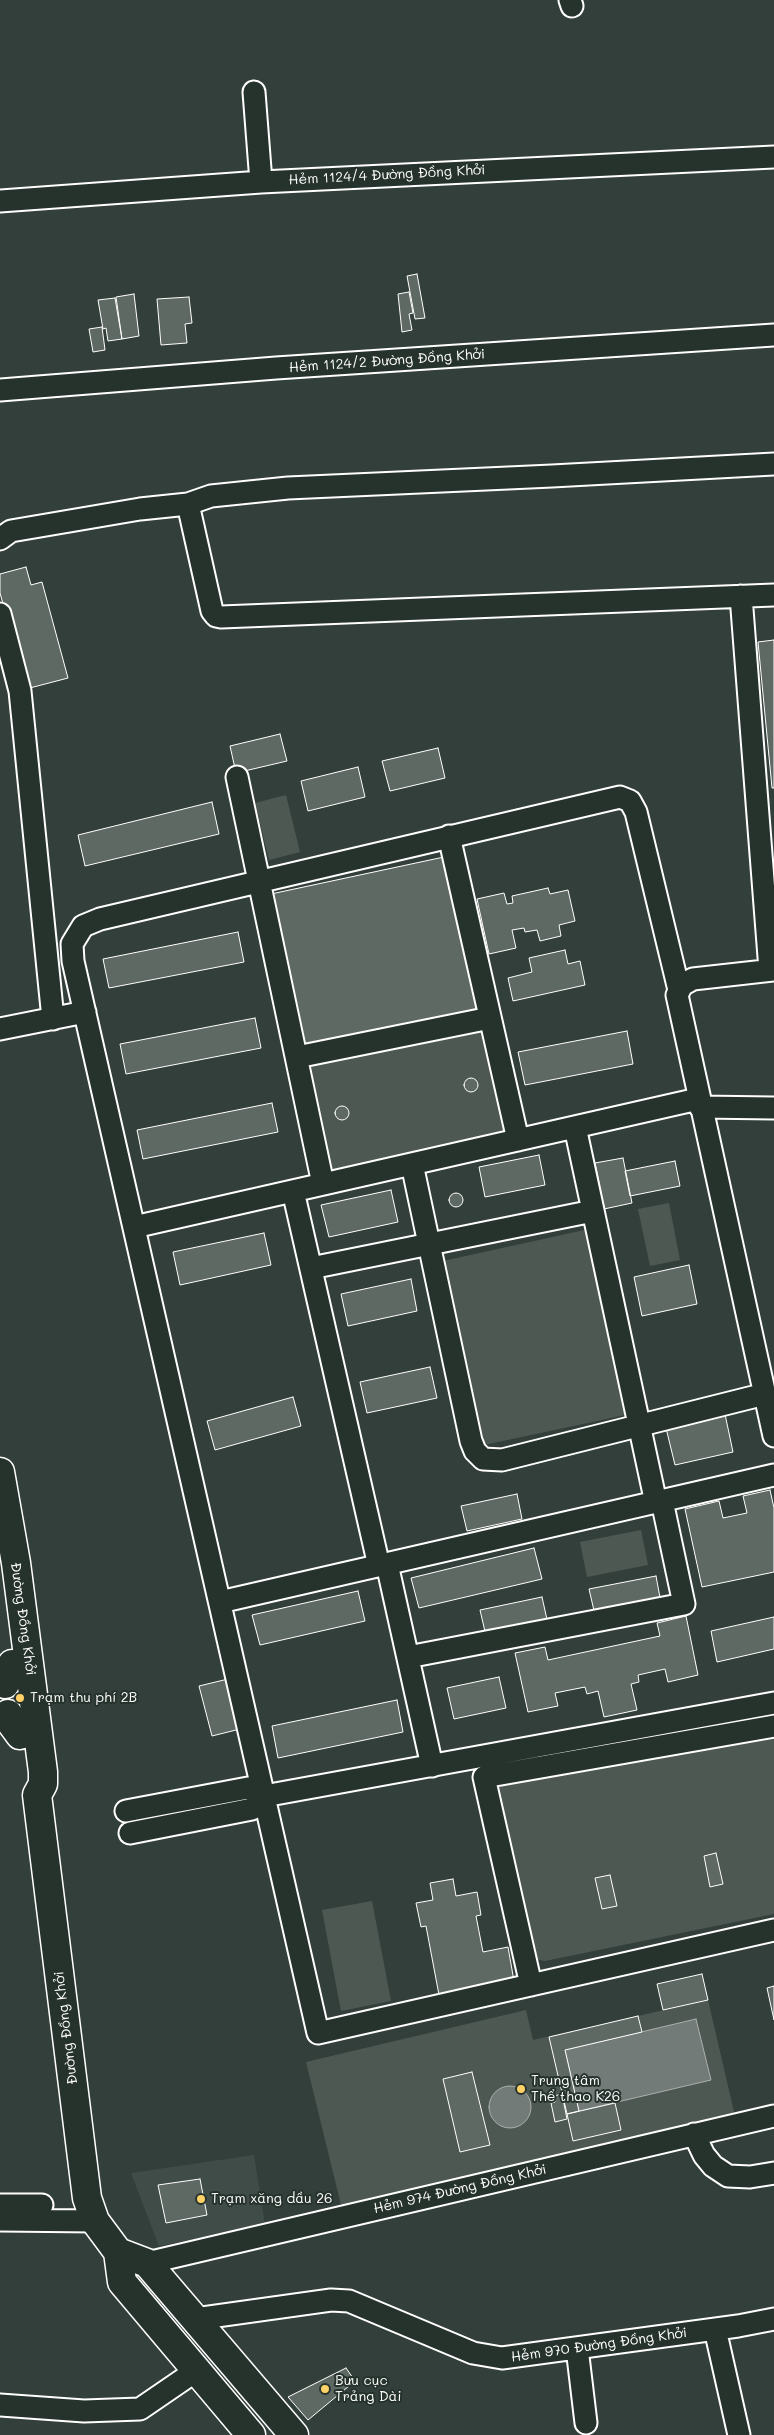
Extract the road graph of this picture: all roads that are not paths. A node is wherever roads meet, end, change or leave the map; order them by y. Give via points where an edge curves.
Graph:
1 (254, 92) dead end
2 (774, 157) edge
3 (261, 182) junction
4 (0, 201) edge
5 (774, 335) edge
6 (0, 390) edge
7 (774, 464) edge
8 (188, 504) junction
9 (0, 539) edge
10 (774, 595) edge
11 (741, 596) junction
12 (0, 614) edge
13 (238, 778) dead end
14 (449, 836) junction
15 (259, 881) junction
16 (772, 970) edge
17 (678, 990) junction
18 (85, 1012) junction
19 (490, 1018) junction
20 (53, 1019) junction
21 (0, 1029) edge
22 (297, 1057) junction
23 (699, 1103) junction
24 (774, 1108) edge
25 (575, 1127) junction
26 (518, 1140) junction
27 (412, 1164) junction
28 (324, 1184) junction
29 (293, 1190) junction
30 (594, 1211) junction
31 (134, 1227) junction
32 (429, 1244) junction
33 (311, 1268) junction
34 (765, 1394) junction
35 (640, 1426) junction
36 (774, 1436) edge
37 (0, 1472) edge
38 (774, 1475) edge
39 (659, 1502) junction
40 (383, 1565) junction
41 (2, 1594) edge
42 (220, 1602) junction
43 (408, 1657) junction
44 (10, 1677) tunnel mouth
45 (774, 1704) edge
46 (15, 1720) tunnel mouth
47 (774, 1726) edge
48 (432, 1766) junction
49 (37, 1795) junction
50 (264, 1796) junction
51 (126, 1811) dead end
52 (130, 1832) dead end
53 (774, 1930) edge
54 (531, 1985) junction
55 (774, 2116) edge
56 (694, 2134) junction
57 (774, 2173) edge
58 (0, 2205) edge
59 (42, 2205) dead end
60 (0, 2220) edge
61 (95, 2221) junction
62 (118, 2252) junction
63 (147, 2264) junction
64 (122, 2282) junction
65 (195, 2320) junction
66 (774, 2320) edge
67 (716, 2329) junction
68 (577, 2348) junction
69 (197, 2370) junction
70 (0, 2405) edge
71 (586, 2423) dead end
72 (251, 2435) edge
73 (294, 2435) edge
74 (739, 2435) edge

1 - 3 street
2 - 3 street, Hẻm 1124/4 Đường Đồng Khởi
3 - 4 street, Hẻm 1124/4 Đường Đồng Khởi
5 - 6 street, Hẻm 1124/2 Đường Đồng Khởi
7 - 8 street via 288,488 211,496
8 - 9 street via 11,531
8 - 11 street via 212,611 221,618
10 - 11 street
11 - 16 street
12 - 20 street via 24,718
13 - 15 street
14 - 15 street
14 - 17 street via 614,796 630,801 636,812
14 - 19 street
15 - 18 street via 100,919 83,926 74,938 71,953
15 - 22 street
16 - 17 street via 693,979
17 - 23 street via 678,1009
18 - 20 street
18 - 31 street
19 - 22 street
19 - 26 street
20 - 21 street
22 - 28 street
23 - 24 street
23 - 25 street
23 - 34 street
25 - 26 street
25 - 30 street
26 - 27 street
27 - 28 street
27 - 32 street
28 - 29 street
29 - 31 street
29 - 33 street
30 - 32 street
30 - 35 street
31 - 42 street
32 - 33 street
32 - 35 street via 471,1441 478,1455 489,1461 502,1460
33 - 40 street
34 - 35 street
34 - 36 street
35 - 39 street
37 - 49 main road, Đường Đồng Khởi via 16,1563 43,1772
38 - 39 street
39 - 40 street
39 - 43 street via 684,1604
40 - 42 street
40 - 43 street
41 - 44 main road, Đường Đồng Khởi
42 - 50 street
43 - 48 street
45 - 48 street
46 - 49 main road, Đường Đồng Khởi via 25,1777
47 - 54 street via 484,1777
48 - 50 street
49 - 61 main road, Đường Đồng Khởi via 87,2198
50 - 51 street via 248,1788
50 - 52 street via 252,1809
50 - 54 street via 318,2033
53 - 54 street
55 - 56 street, Hẻm 974 Đường Đồng Khởi
56 - 57 street via 704,2155 728,2176
56 - 63 street, Hẻm 974 Đường Đồng Khởi
58 - 59 street
60 - 61 street
61 - 62 main road, Đường Đồng Khởi
62 - 63 main road
62 - 64 main road, Đường Đồng Khởi
63 - 64 main road
63 - 65 main road
64 - 69 main road
65 - 68 street, Hẻm 970 Đường Đồng Khởi via 331,2300 349,2301 473,2353 502,2358
65 - 73 main road
66 - 67 street, Hẻm 970 Đường Đồng Khởi
67 - 68 street, Hẻm 970 Đường Đồng Khởi
67 - 74 street
68 - 71 street
69 - 70 street via 140,2409 84,2411
69 - 72 main road

